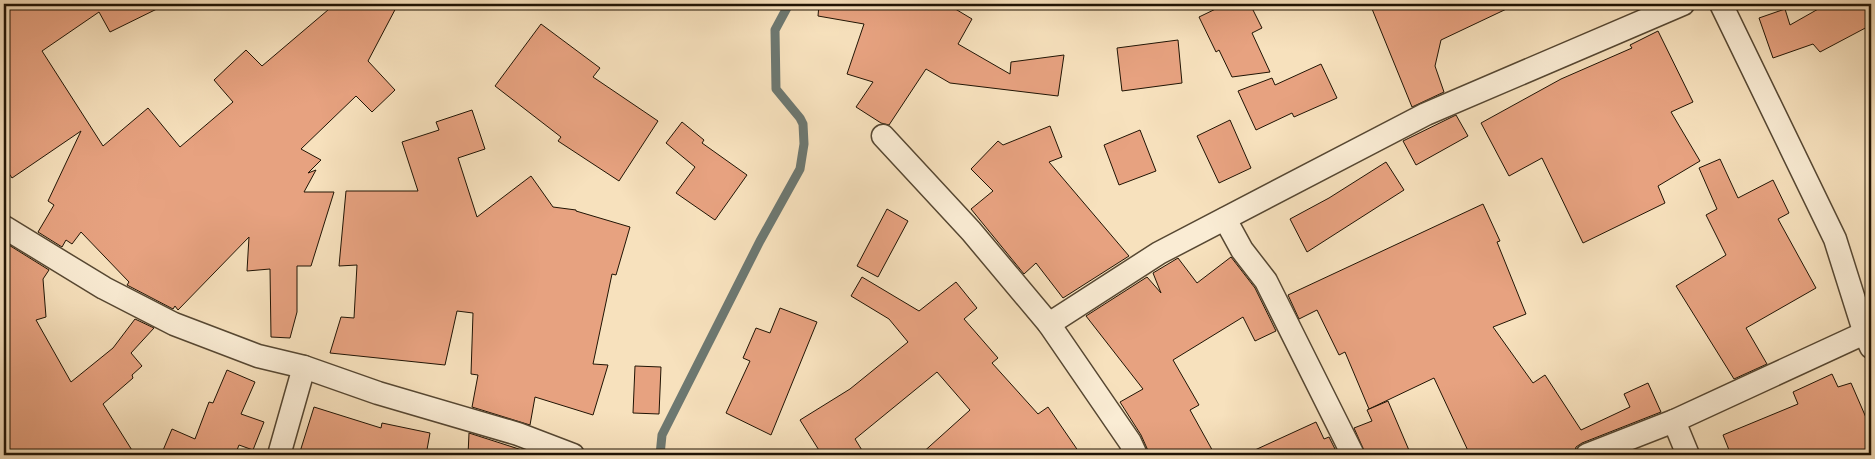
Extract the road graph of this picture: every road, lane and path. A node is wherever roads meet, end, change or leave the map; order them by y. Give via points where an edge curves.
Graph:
1 (1683, 4) edge
2 (1721, 4) edge
3 (883, 136) dead end
4 (1225, 219) junction
5 (4, 227) edge
6 (1049, 324) junction
7 (1869, 337) edge
8 (304, 367) junction
9 (1674, 421) junction
10 (279, 455) edge
11 (573, 455) edge
12 (1136, 455) edge
13 (1353, 455) edge
14 (1587, 455) edge
15 (1688, 455) edge

1 - 4 street via 1426,114
2 - 7 street via 1835,239
3 - 6 street via 971,231
4 - 6 street via 1159,253
4 - 13 street via 1242,250 1266,281
5 - 8 street via 104,288 174,324 258,356
6 - 12 street
7 - 9 street
8 - 10 street
8 - 11 street via 378,393 518,434
9 - 14 street
9 - 15 street

